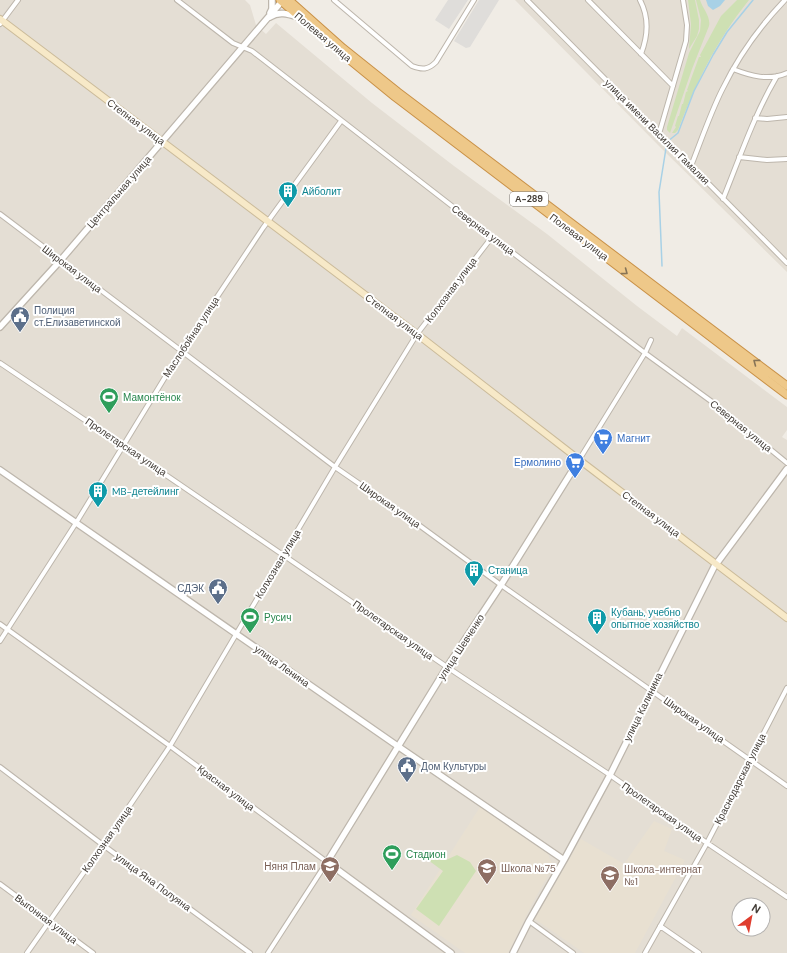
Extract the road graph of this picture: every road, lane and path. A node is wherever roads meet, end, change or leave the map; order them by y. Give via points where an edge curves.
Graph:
1 (18, 0) edge
2 (177, 0) edge
3 (272, 0) edge
4 (283, 0) edge
5 (334, 0) edge
6 (474, 0) edge
7 (527, 0) edge
8 (588, 0) edge
9 (640, 0) edge
10 (683, 0) edge
11 (785, 0) edge
12 (268, 18) junction
13 (302, 18) junction
14 (1, 21) edge
15 (242, 47) junction
16 (642, 54) junction
17 (733, 68) junction
18 (787, 73) edge
19 (777, 76) junction
20 (673, 86) junction
21 (787, 117) edge
22 (755, 118) junction
23 (341, 121) junction
24 (659, 134) junction
25 (162, 142) junction
26 (740, 157) junction
27 (787, 159) edge
28 (691, 166) junction
29 (723, 199) junction
30 (0, 214) edge
31 (268, 222) junction
32 (492, 237) junction
33 (60, 260) junction
34 (787, 263) edge
35 (0, 327) edge
36 (417, 334) junction
37 (651, 340) dead end
38 (181, 351) junction
39 (645, 353) junction
40 (0, 363) edge
41 (787, 386) edge
42 (787, 395) edge
43 (122, 444) junction
44 (579, 460) junction
45 (787, 463) edge
46 (335, 467) junction
47 (787, 469) edge
48 (0, 470) edge
49 (76, 522) junction
50 (284, 554) junction
51 (716, 563) junction
52 (501, 585) junction
53 (787, 618) edge
54 (0, 624) edge
55 (7, 630) junction
56 (237, 634) junction
57 (0, 641) edge
58 (447, 667) junction
59 (787, 688) edge
60 (651, 690) junction
61 (170, 746) junction
62 (399, 747) junction
63 (750, 759) junction
64 (0, 767) edge
65 (610, 775) junction
66 (787, 786) edge
67 (707, 843) junction
68 (103, 845) junction
69 (564, 860) junction
70 (327, 862) junction
71 (0, 884) edge
72 (787, 897) edge
73 (49, 921) junction
74 (529, 921) junction
75 (660, 926) junction
76 (27, 953) edge
77 (93, 953) edge
78 (250, 953) edge
79 (268, 953) edge
80 (451, 953) edge
81 (513, 953) edge
82 (573, 953) edge
83 (645, 953) edge
84 (699, 953) edge

1 - 14 street
2 - 15 street, Северная улица via 233,43
3 - 12 street
4 - 12 street, Центральная улица
4 - 13 highway, Полевая улица / А-289
41 -> 4 highway, Полевая улица / А-289 via 398,92
5 - 6 street via 412,66 419,69 426,69 436,62
7 - 24 street, улица имени Василия Гамалия
8 - 16 street
9 - 16 street via 646,16 647,30
10 - 20 street via 687,25 686,41
11 - 17 street via 753,38
12 - 13 street, А-289 via 284,13
12 - 15 street, Центральная улица
13 -> 42 highway, Полевая улица / А-289 via 395,97
14 - 25 main road, Степная улица
15 - 23 street, Северная улица via 252,51
15 - 25 street, Центральная улица
16 - 20 street
17 - 19 street via 759,77
17 - 28 street via 714,107
18 - 19 street
19 - 22 street
20 - 24 street
21 - 22 street
22 - 26 street
23 - 31 street, Маслобойная улица
23 - 32 street, Северная улица
24 - 28 street, улица имени Василия Гамалия
25 - 31 main road, Степная улица
25 - 33 street, Центральная улица
26 - 27 street
26 - 29 street
28 - 29 street, улица имени Василия Гамалия
29 - 34 street, улица имени Василия Гамалия
30 - 33 street, Широкая улица
31 - 36 main road, Степная улица
31 - 38 street, Маслобойная улица
32 - 36 street, Колхозная улица
32 - 39 street, Северная улица
33 - 35 street, Центральная улица
33 - 38 street, Широкая улица
36 - 44 main road, Степная улица
36 - 46 street, Колхозная улица
37 - 39 street, улица Шевченко
38 - 43 street, Маслобойная улица
38 - 46 street, Широкая улица
39 - 44 street, улица Шевченко
39 - 45 street, Северная улица via 715,404
40 - 43 street, Пролетарская улица
43 - 49 street, Маслобойная улица
43 - 50 street, Пролетарская улица
44 - 51 main road, Степная улица
44 - 52 street, улица Шевченко
46 - 50 street, Колхозная улица
46 - 52 street, Широкая улица
47 - 51 street, улица Калинина
48 - 49 street, улица Ленина
49 - 55 street, Маслобойная улица
49 - 56 street, улица Ленина
50 - 56 street, Колхозная улица
50 - 58 street, Пролетарская улица
51 - 53 main road, Степная улица
51 - 60 street, улица Калинина
52 - 58 street, улица Шевченко
52 - 60 street, Широкая улица
54 - 55 street, Красная улица
55 - 57 street, Маслобойная улица
55 - 61 street, Красная улица
56 - 61 street, Колхозная улица
56 - 62 street, улица Ленина
58 - 62 street, улица Шевченко
58 - 65 street, Пролетарская улица
59 - 63 street, Краснодарская улица
60 - 63 street, Широкая улица
60 - 65 street, улица Калинина
61 - 68 street, Колхозная улица
61 - 70 street, Красная улица
62 - 69 street, улица Ленина
62 - 70 street, улица Шевченко
63 - 66 street, Широкая улица
63 - 67 street, Краснодарская улица
64 - 68 street, улица Яна Полуяна
65 - 67 street, Пролетарская улица
65 - 69 street, улица Калинина
67 - 72 street, Пролетарская улица
67 - 75 street, Краснодарская улица
68 - 73 street, Колхозная улица
68 - 78 street, улица Яна Полуяна
69 - 74 street, улица Калинина
70 - 79 street, улица Шевченко
70 - 80 street, Красная улица
71 - 73 street, Выгонная улица
73 - 76 street, Колхозная улица
73 - 77 street, Выгонная улица
74 - 81 street, улица Калинина
74 - 82 street
75 - 83 street, Краснодарская улица
75 - 84 street

